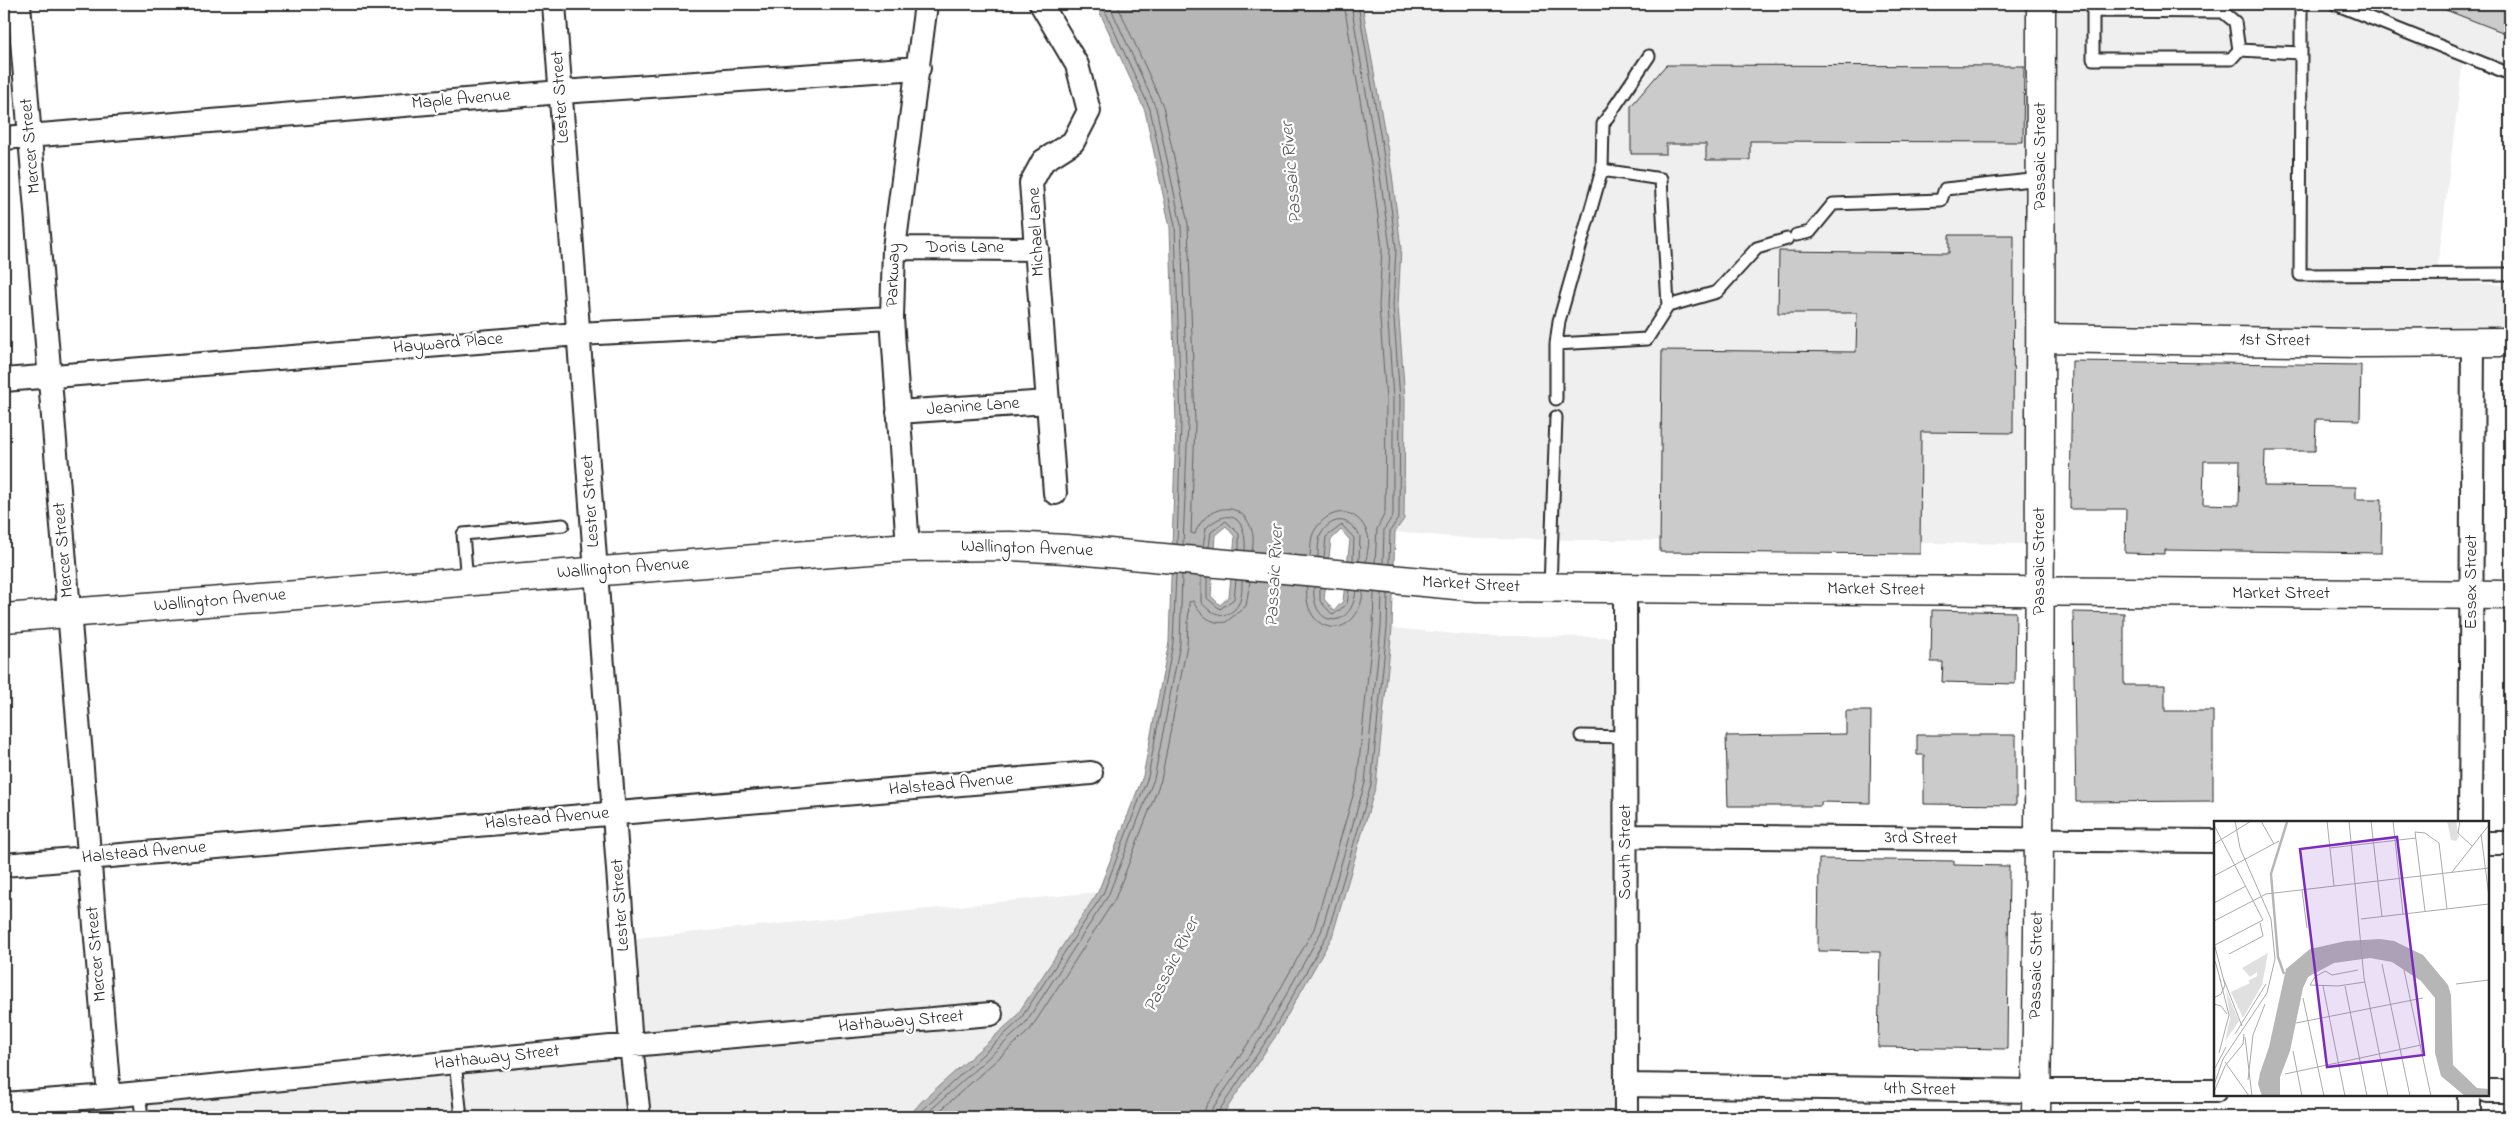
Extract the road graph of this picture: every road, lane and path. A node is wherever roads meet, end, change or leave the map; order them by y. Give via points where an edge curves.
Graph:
1 (19, 4) edge
2 (554, 4) edge
3 (926, 4) edge
4 (1041, 4) edge
5 (2041, 4) edge
6 (2301, 4) edge
7 (2335, 4) edge
8 (2239, 50) junction
9 (2301, 53) junction
10 (1649, 56) dead end
11 (919, 68) junction
12 (2510, 74) edge
13 (561, 92) junction
14 (30, 136) junction
15 (4, 138) edge
16 (1602, 170) junction
17 (2041, 179) junction
18 (894, 248) junction
19 (1036, 249) junction
20 (2510, 274) edge
21 (1668, 306) junction
22 (892, 318) junction
23 (578, 334) junction
24 (2041, 338) junction
25 (2473, 341) junction
26 (2510, 342) edge
27 (1556, 344) junction
28 (50, 377) junction
29 (4, 380) edge
30 (1556, 398) dead end
31 (1048, 402) junction
32 (898, 412) junction
33 (1556, 417) dead end
34 (1055, 493) dead end
35 (563, 525) dead end
36 (908, 547) junction
37 (1243, 565) joint
38 (596, 571) junction
39 (467, 582) junction
40 (1550, 588) junction
41 (1625, 588) junction
42 (2040, 592) junction
43 (2472, 595) junction
44 (2510, 595) edge
45 (69, 613) junction
46 (4, 618) edge
47 (1581, 736) dead end
48 (1626, 736) junction
49 (1091, 773) dead end
50 (614, 814) junction
51 (2470, 821) edge
52 (1626, 836) junction
53 (2039, 840) junction
54 (2214, 841) edge
55 (2489, 843) edge
56 (2510, 843) edge
57 (89, 858) junction
58 (4, 865) edge
59 (991, 1014) dead end
60 (631, 1045) junction
61 (455, 1062) junction
62 (1626, 1085) junction
63 (2214, 1091) edge
64 (2489, 1091) edge
65 (2510, 1091) edge
66 (139, 1093) junction
67 (109, 1096) junction
68 (2469, 1096) edge
69 (2036, 1104) edge
70 (9, 1108) edge
71 (142, 1117) edge
72 (461, 1117) edge
73 (639, 1117) edge
74 (1626, 1117) edge
75 (2469, 1117) edge

1 - 14 street, Mercer Street
2 - 13 street, Lester Street
3 - 11 street, Parkway
4 - 19 street, Michael Lane via 1077,64 1089,111 1073,142 1043,162 1032,183
5 - 17 street, Passaic Street
6 - 9 lane
7 - 12 lane
8 - 8 lane via 2231,59 2093,59 2093,11 2223,12 2235,22
8 - 9 lane
9 - 20 lane via 2300,275
10 - 16 lane via 1603,124
11 - 13 street, Maple Avenue
11 - 18 street, Parkway
13 - 14 street, Maple Avenue
13 - 23 street, Lester Street
14 - 15 street, Maple Avenue
14 - 28 street, Mercer Street
16 - 21 lane via 1661,179
16 - 27 lane via 1559,321
17 - 21 lane via 1946,189 1941,200 1833,204 1810,232 1757,248 1716,292
17 - 24 street, Passaic Street
18 - 19 street, Doris Lane
18 - 22 street, Parkway
19 - 31 street, Michael Lane
21 - 27 lane via 1648,339
22 - 23 street, Hayward Place
22 - 32 street, Parkway
23 - 28 street, Hayward Place
23 - 38 street, Lester Street
24 - 25 street, 1st Street
24 - 42 street, Passaic Street
25 - 26 street, 1st Street
25 - 43 street, Essex Street
27 - 30 lane
28 - 29 street, Hayward Place
28 - 45 street, Mercer Street
31 - 32 street, Jeanine Lane
31 - 34 street, Michael Lane
32 - 36 street, Parkway
33 - 40 lane
35 - 39 lane via 463,534
36 - 37 street, Wallington Avenue via 1010,546
36 - 38 street, Wallington Avenue
37 - 40 street, Market Street via 1477,588
38 - 39 street, Wallington Avenue
38 - 50 street, Lester Street
39 - 45 street, Wallington Avenue
40 - 41 street, Market Street
41 - 42 street, Market Street
41 - 48 street, South Street
42 - 43 street, Market Street
42 - 53 street, Passaic Street
43 - 44 street, Market Street
43 - 51 street, Essex Street
45 - 46 street, Wallington Avenue
45 - 57 street, Mercer Street
47 - 48 lane
48 - 52 street, South Street
49 - 50 street, Halstead Avenue
50 - 57 street, Halstead Avenue
50 - 60 street, Lester Street
52 - 53 street, 3rd Street
52 - 62 street, South Street
53 - 54 street, 3rd Street
53 - 69 street, Passaic Street
55 - 56 street
57 - 58 street, Halstead Avenue
57 - 67 street, Mercer Street
59 - 60 street, Hathaway Street
60 - 61 street, Hathaway Street
60 - 73 street, Lester Street
61 - 66 street, Hathaway Street
61 - 72 lane
62 - 69 street, 4th Street
62 - 74 street, South Street
63 - 69 street, 4th Street
64 - 65 street
66 - 67 street, Hathaway Street
66 - 71 lane
67 - 70 street, Hathaway Street
68 - 75 street

